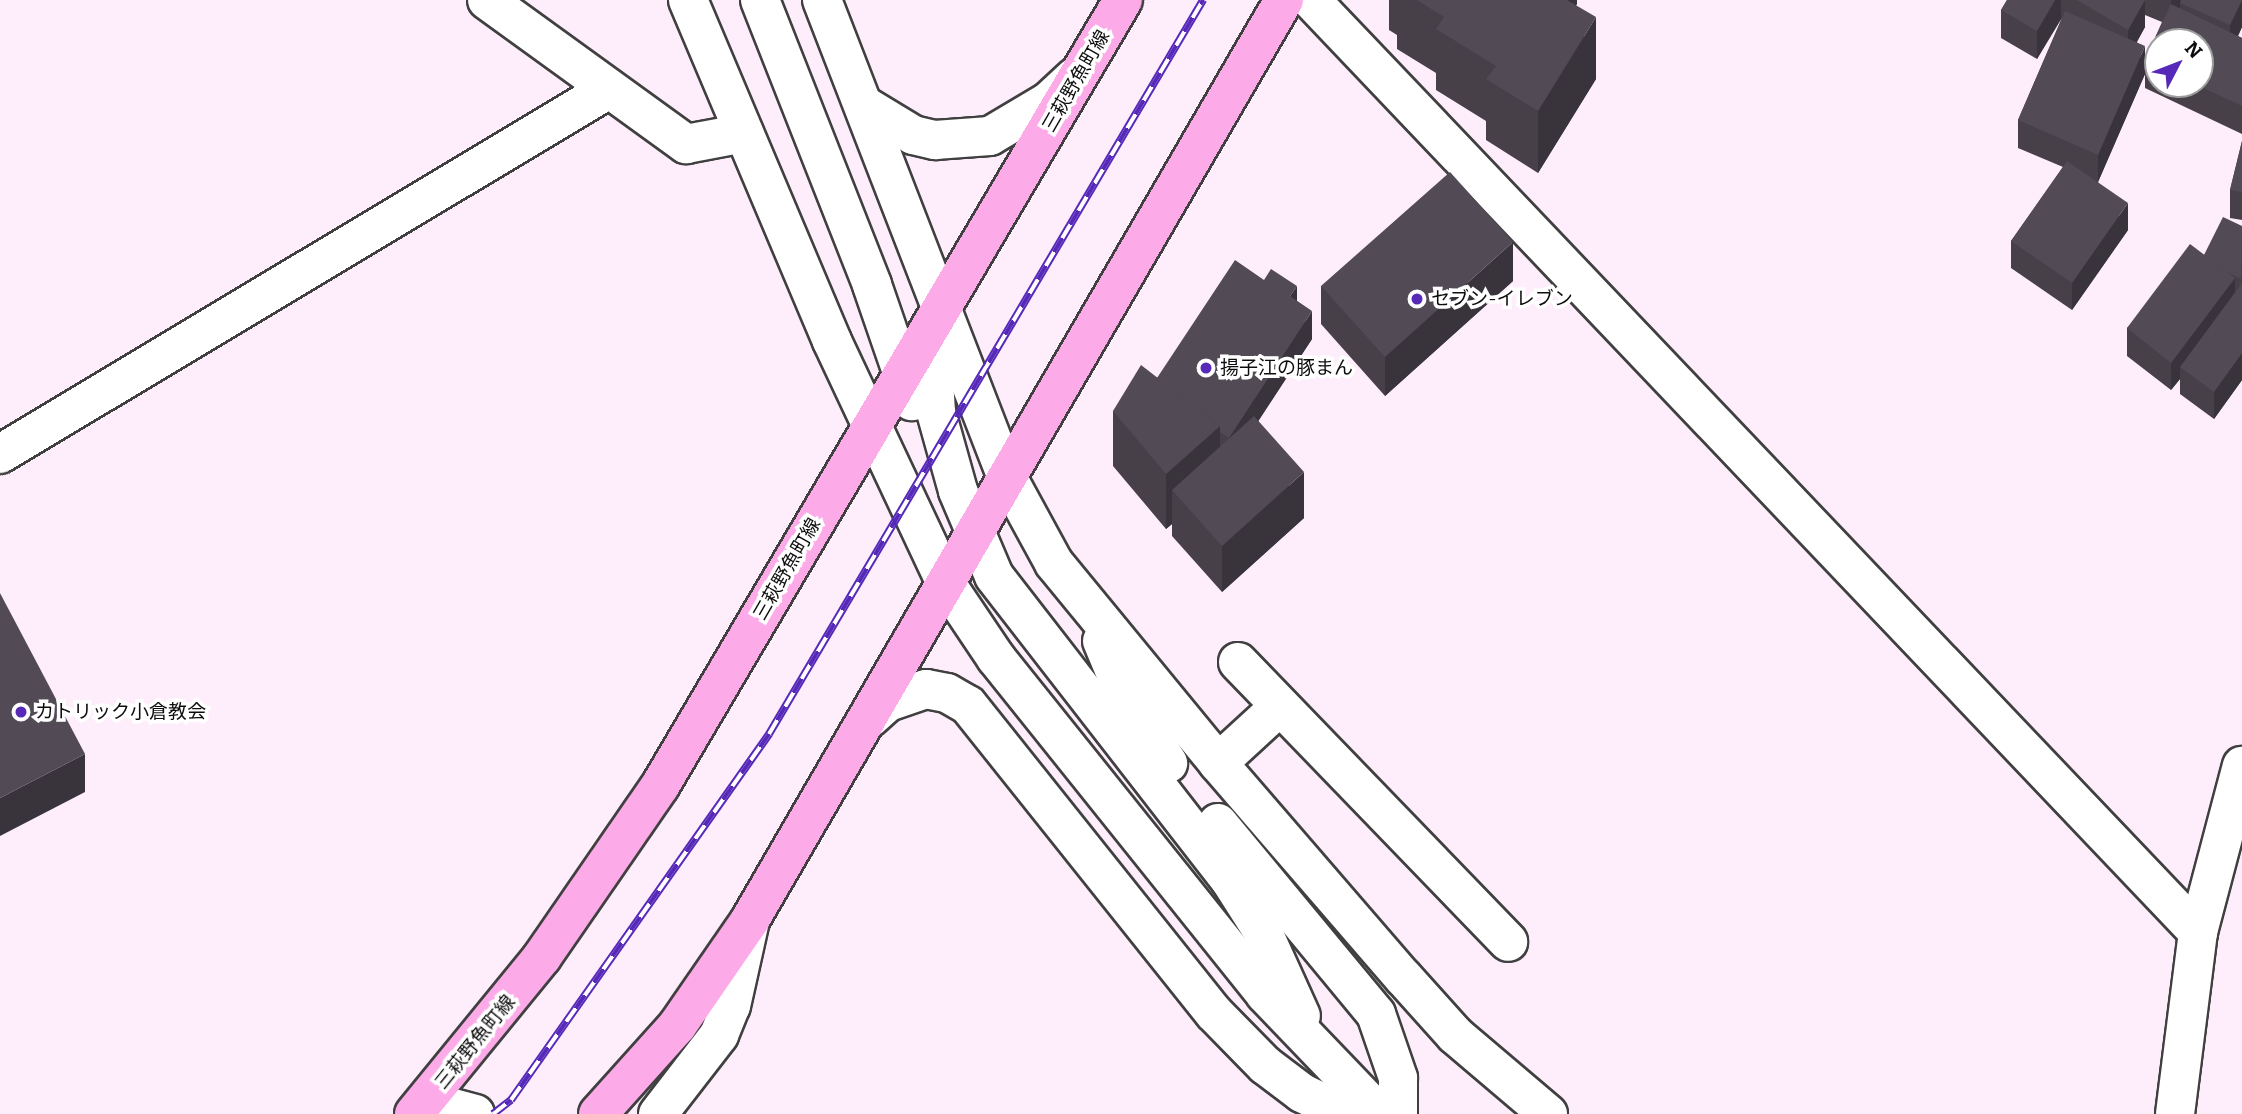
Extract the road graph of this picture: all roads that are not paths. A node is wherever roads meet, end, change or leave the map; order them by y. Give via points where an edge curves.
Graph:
1 (488, 0) edge
2 (688, 0) edge
3 (760, 0) edge
4 (822, 0) edge
5 (1124, 0) edge
6 (1284, 0) edge
7 (1311, 0) edge
8 (1083, 69) junction
9 (609, 89) junction
10 (867, 107) junction
11 (744, 133) junction
12 (942, 313) junction
13 (903, 374) junction
14 (870, 427) junction
15 (0, 454) edge
16 (1006, 475) junction
17 (974, 535) junction
18 (947, 585) junction
19 (1087, 604) junction
20 (1238, 662) dead end
21 (1280, 706) junction
22 (870, 718) junction
23 (1218, 763) junction
24 (2242, 766) edge
25 (750, 920) junction
26 (2198, 932) junction
27 (1508, 942) dead end
28 (1319, 1055) junction
29 (419, 1112) edge
30 (475, 1114) edge
31 (598, 1114) edge
32 (658, 1114) edge
33 (1346, 1114) edge
34 (1380, 1114) edge
35 (1398, 1114) edge
36 (1548, 1114) edge
37 (2175, 1114) edge

1 - 9 street
2 - 11 street
3 - 13 street
4 - 10 street
5 - 8 main road, 三萩野魚町線
6 - 16 main road
7 - 26 street
8 - 10 street via 1049,101 990,136 935,140 913,135
8 - 12 main road, 三萩野魚町線
9 - 11 street via 686,144
9 - 15 street
10 - 12 street
11 - 14 street
12 - 13 main road, 三萩野魚町線
12 - 16 street
12 - 17 street via 932,385 958,491
13 - 14 main road, 三萩野魚町線
13 - 18 street via 940,488
14 - 18 street
14 - 29 main road, 三萩野魚町線 via 660,786 542,957
16 - 17 main road
16 - 19 street via 1054,563
17 - 18 main road
17 - 28 street via 1022,616 1230,880 1263,932
18 - 22 main road
18 - 28 street via 996,658
19 - 23 street
19 - 35 street via 1125,696 1150,739 1376,1014 1398,1078
20 - 21 street
21 - 23 street
21 - 27 street
22 - 25 main road
22 - 33 street via 888,702 926,689 947,693 968,705 1214,1013 1265,1065 1302,1093
23 - 36 street via 1455,1035
24 - 26 street
25 - 31 main road via 677,1026
25 - 32 street via 731,1006 719,1035
26 - 37 street
28 - 34 street
29 - 30 street via 446,1106

